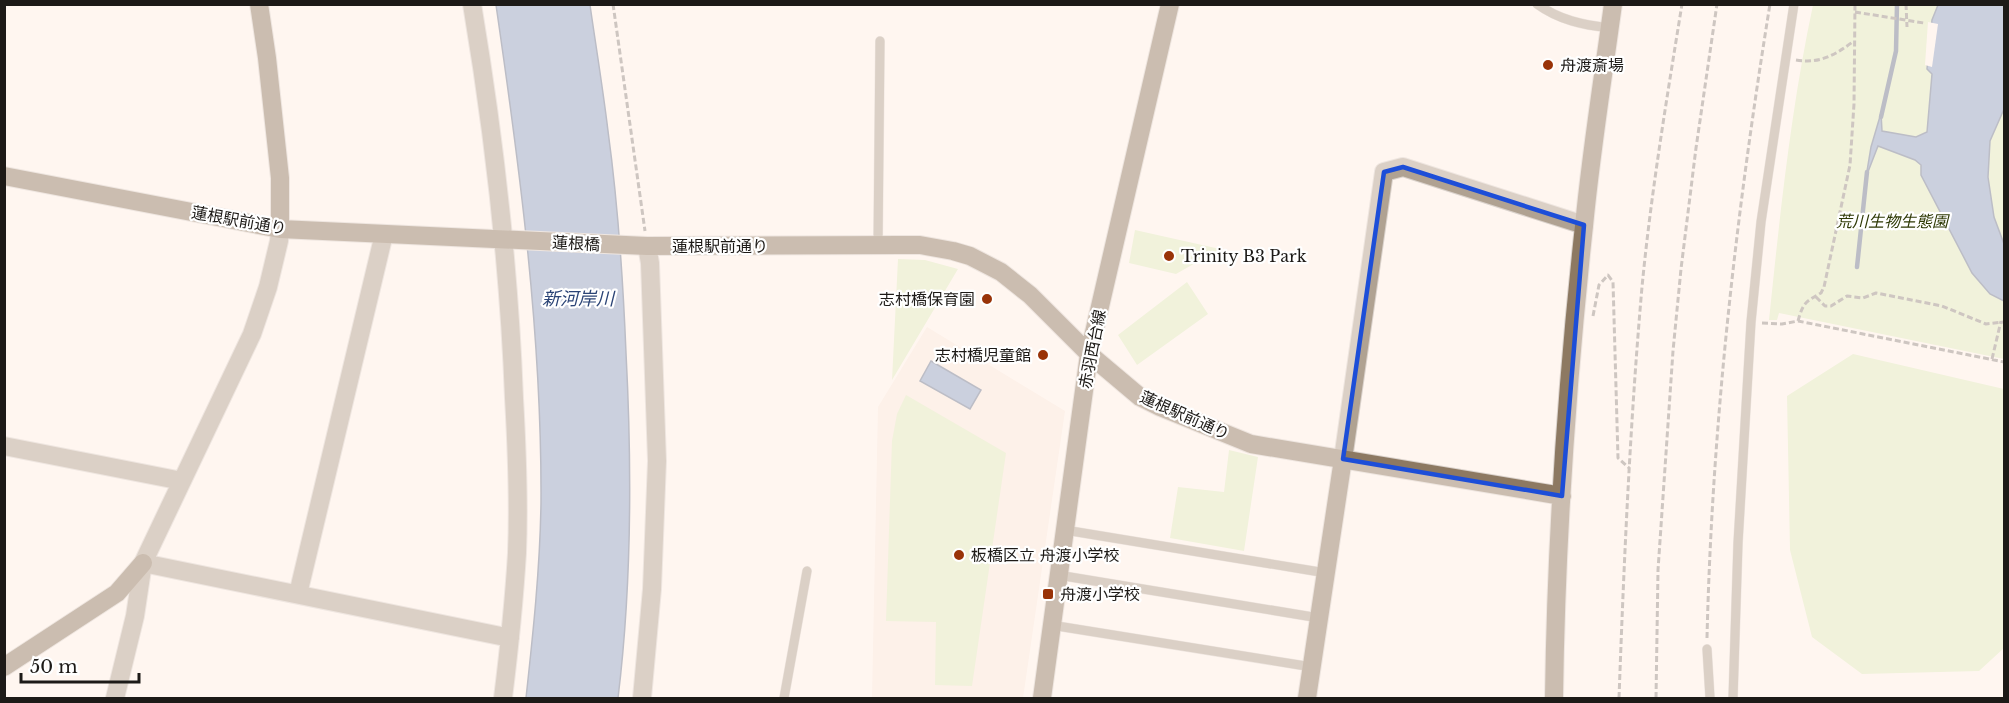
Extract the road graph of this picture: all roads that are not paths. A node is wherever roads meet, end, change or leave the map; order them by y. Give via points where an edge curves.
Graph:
1 (259, 4) edge
2 (472, 4) edge
3 (1170, 4) edge
4 (1537, 4) edge
5 (1613, 4) edge
6 (1794, 4) edge
7 (1610, 28) junction
8 (880, 41) dead end
9 (4, 176) edge
10 (1584, 225) junction
11 (280, 229) junction
12 (384, 234) junction
13 (508, 239) junction
14 (878, 245) junction
15 (643, 246) junction
16 (1089, 354) junction
17 (4, 446) edge
18 (1343, 459) junction
19 (182, 482) junction
20 (1562, 496) junction
21 (1065, 530) junction
22 (144, 563) junction
23 (807, 571) dead end
24 (1326, 573) junction
25 (1058, 575) junction
26 (298, 594) junction
27 (1319, 618) junction
28 (1051, 625) junction
29 (510, 638) junction
30 (1707, 648) road end
31 (4, 667) edge
32 (1312, 667) junction
33 (115, 699) edge
34 (503, 699) edge
35 (642, 699) edge
36 (784, 699) edge
37 (1041, 699) edge
38 (1307, 699) edge
39 (1554, 699) edge
40 (1710, 699) edge
41 (1734, 699) edge

1 - 11 street via 280,178
2 - 13 street
3 - 16 street, 赤羽西台線
4 - 7 lane via 1567,20
5 - 7 street
6 - 41 lane via 1761,222 1751,322 1738,543
7 - 10 street
8 - 14 lane
9 - 11 street, 蓮根駅前通り
10 - 18 street via 1402,167 1384,172
10 - 20 street
11 - 12 street, 蓮根駅前通り
11 - 19 street via 268,287 252,334
12 - 13 street, 蓮根駅前通り
12 - 26 street
13 - 15 street, 蓮根橋
13 - 29 street via 518,472
14 - 15 street, 蓮根駅前通り
14 - 16 street, 蓮根駅前通り via 937,247 970,256 1001,272
15 - 35 street via 650,263 657,461 652,589
16 - 18 street, 蓮根駅前通り via 1140,397 1160,407 1251,444
16 - 21 street, 赤羽西台線
17 - 19 street
18 - 20 street, 蓮根駅前通り
18 - 24 street
19 - 22 street
20 - 39 street
21 - 24 lane
21 - 25 street, 赤羽西台線
22 - 26 street
22 - 31 street via 117,593
22 - 33 street
23 - 36 lane
24 - 27 street
25 - 27 lane
25 - 28 street, 赤羽西台線
26 - 29 street
27 - 32 street
28 - 32 lane
28 - 37 street, 赤羽西台線
29 - 34 street
30 - 40 lane
32 - 38 street

